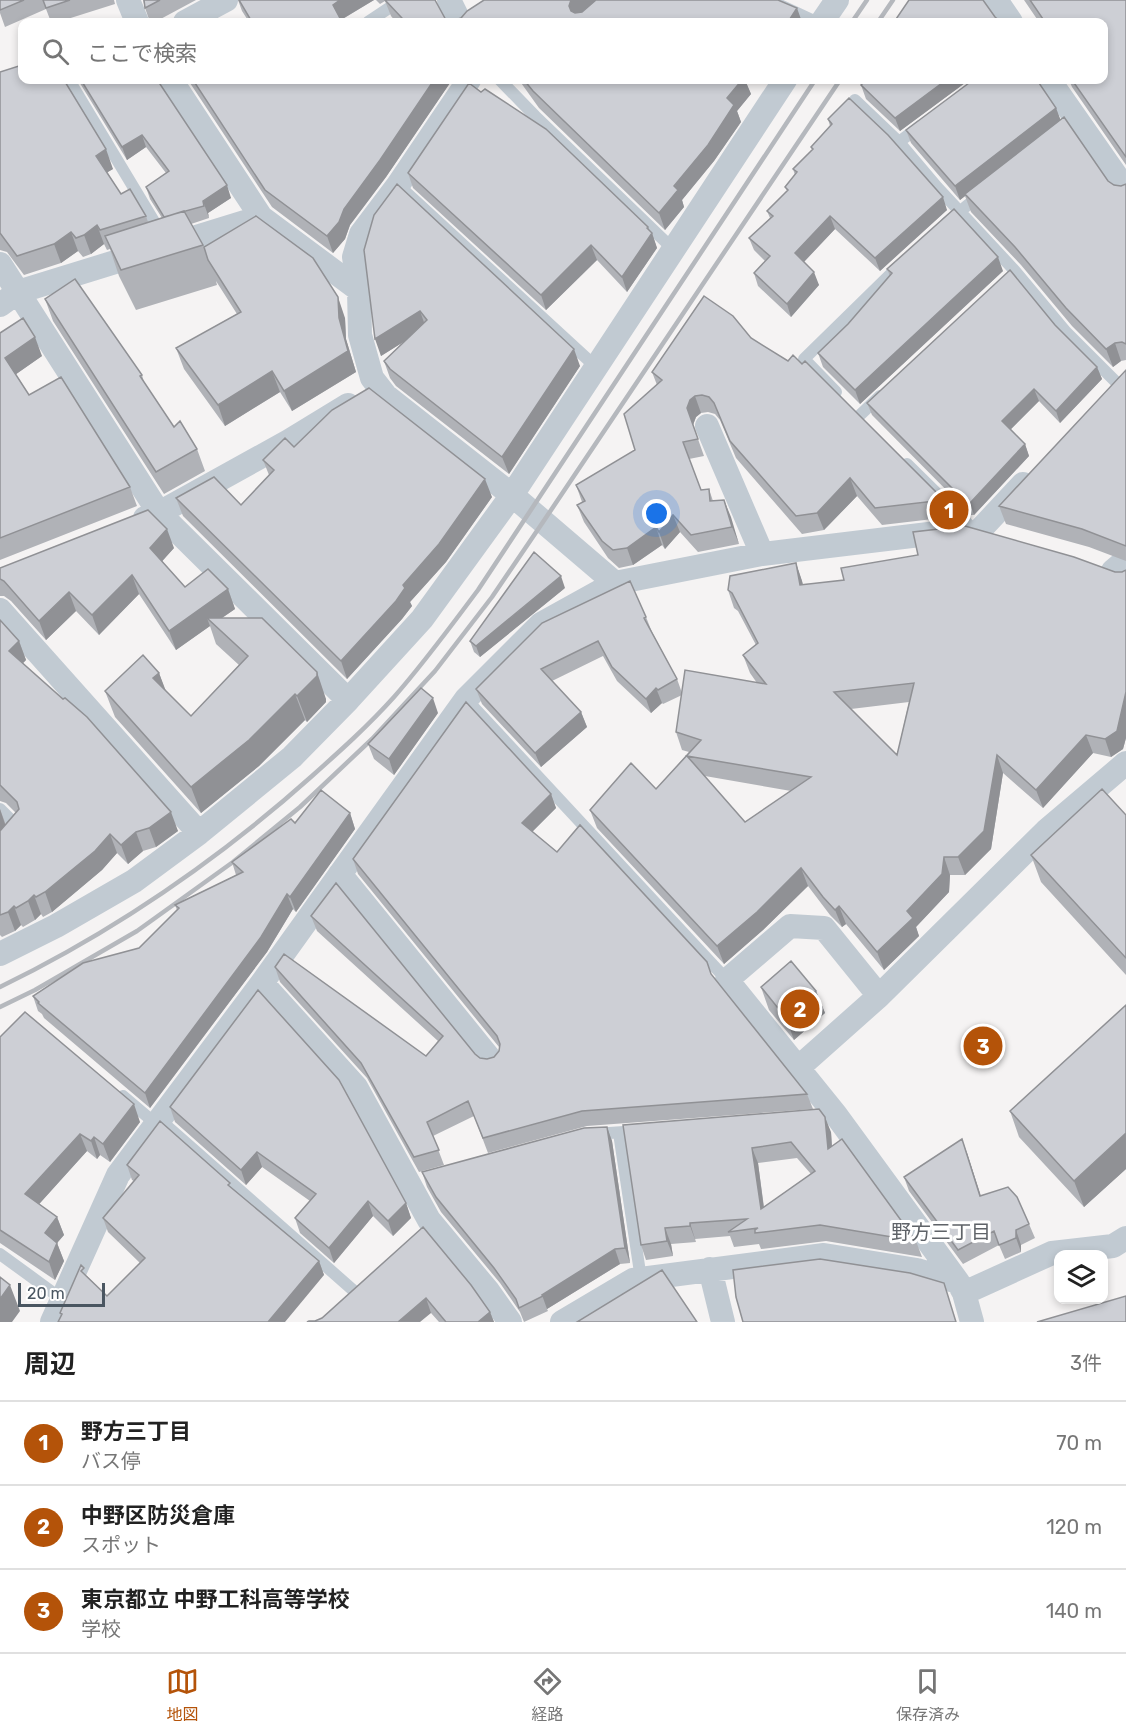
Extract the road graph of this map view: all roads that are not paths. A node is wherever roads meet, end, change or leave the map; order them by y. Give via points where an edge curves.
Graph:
1 (128, 0) edge
2 (226, 0) edge
3 (401, 0) edge
4 (449, 0) edge
5 (769, 0) edge
6 (837, 0) edge
7 (996, 0) edge
8 (135, 18) edge
9 (192, 18) edge
10 (374, 18) edge
11 (458, 18) edge
12 (807, 18) edge
13 (825, 18) edge
14 (1008, 18) edge
15 (71, 84) edge
16 (174, 84) edge
17 (466, 84) edge
18 (510, 84) edge
19 (782, 84) edge
20 (1051, 84) edge
21 (855, 100) edge
22 (926, 121) edge
23 (899, 142) junction
24 (398, 185) junction
25 (986, 190) edge
26 (1126, 190) edge
27 (959, 211) junction
28 (261, 217) junction
29 (933, 235) edge
30 (169, 246) junction
31 (673, 249) junction
32 (907, 258) edge
33 (0, 264) edge
34 (358, 290) junction
35 (9, 298) edge
36 (596, 367) junction
37 (893, 383) edge
38 (1114, 385) edge
39 (378, 388) junction
40 (707, 426) dead end
41 (899, 456) edge
42 (1036, 469) edge
43 (512, 495) junction
44 (159, 513) junction
45 (126, 525) edge
46 (984, 532) junction
47 (762, 554) junction
48 (615, 583) junction
49 (0, 610) edge
50 (466, 699) junction
51 (348, 700) junction
52 (1126, 764) edge
53 (0, 809) edge
54 (199, 833) junction
55 (0, 846) edge
56 (340, 874) junction
57 (0, 954) edge
58 (727, 980) junction
59 (262, 983) junction
60 (879, 996) junction
61 (491, 1060) edge
62 (798, 1068) junction
63 (117, 1090) edge
64 (158, 1122) junction
65 (654, 1130) edge
66 (620, 1133) junction
67 (577, 1137) edge
68 (1126, 1238) edge
69 (0, 1254) edge
70 (710, 1269) junction
71 (641, 1280) junction
72 (961, 1287) junction
73 (355, 1290) edge
74 (63, 1300) junction
75 (52, 1322) edge
76 (510, 1322) edge
77 (562, 1322) edge
78 (723, 1322) edge
79 (972, 1322) edge

1 - 8 street
2 - 9 street
3 - 10 lane
4 - 11 street
5 - 12 lane
6 - 13 street
7 - 14 street
15 - 30 lane
16 - 28 street
17 - 24 street
18 - 31 lane via 535,116
19 - 31 street
20 - 26 street via 1073,123
21 - 23 lane
22 - 23 lane
23 - 27 lane
24 - 34 street via 361,234 354,257
24 - 36 lane
25 - 27 lane
27 - 29 lane
27 - 38 lane via 1011,275
28 - 30 street
28 - 34 street
30 - 35 street
31 - 36 street
32 - 37 lane via 804,359 855,412
33 - 35 street
34 - 39 street via 360,335
35 - 44 street
36 - 43 street
39 - 43 street
39 - 44 street
40 - 47 street
41 - 46 lane
42 - 46 street
43 - 48 street
43 - 51 street via 422,619
44 - 45 street
44 - 51 street
46 - 47 street
47 - 48 street
48 - 50 street via 541,624
49 - 54 street
50 - 56 street
50 - 58 lane
51 - 54 street via 292,757
52 - 60 street via 1046,831
53 - 55 lane via 18,827
54 - 57 street via 134,881
56 - 59 street
56 - 61 street
58 - 60 street via 790,926 824,928
58 - 62 street
59 - 64 street
59 - 76 street via 356,1088 416,1181 421,1228 488,1291
60 - 62 street
62 - 72 street
63 - 64 lane
64 - 73 lane
64 - 74 street via 118,1175
65 - 66 lane
66 - 67 lane
66 - 71 lane
68 - 72 street via 1113,1246 1052,1253
69 - 74 lane
70 - 71 street
70 - 72 street via 824,1255 907,1268
70 - 78 street
71 - 77 street via 633,1280
72 - 79 street
74 - 75 street

